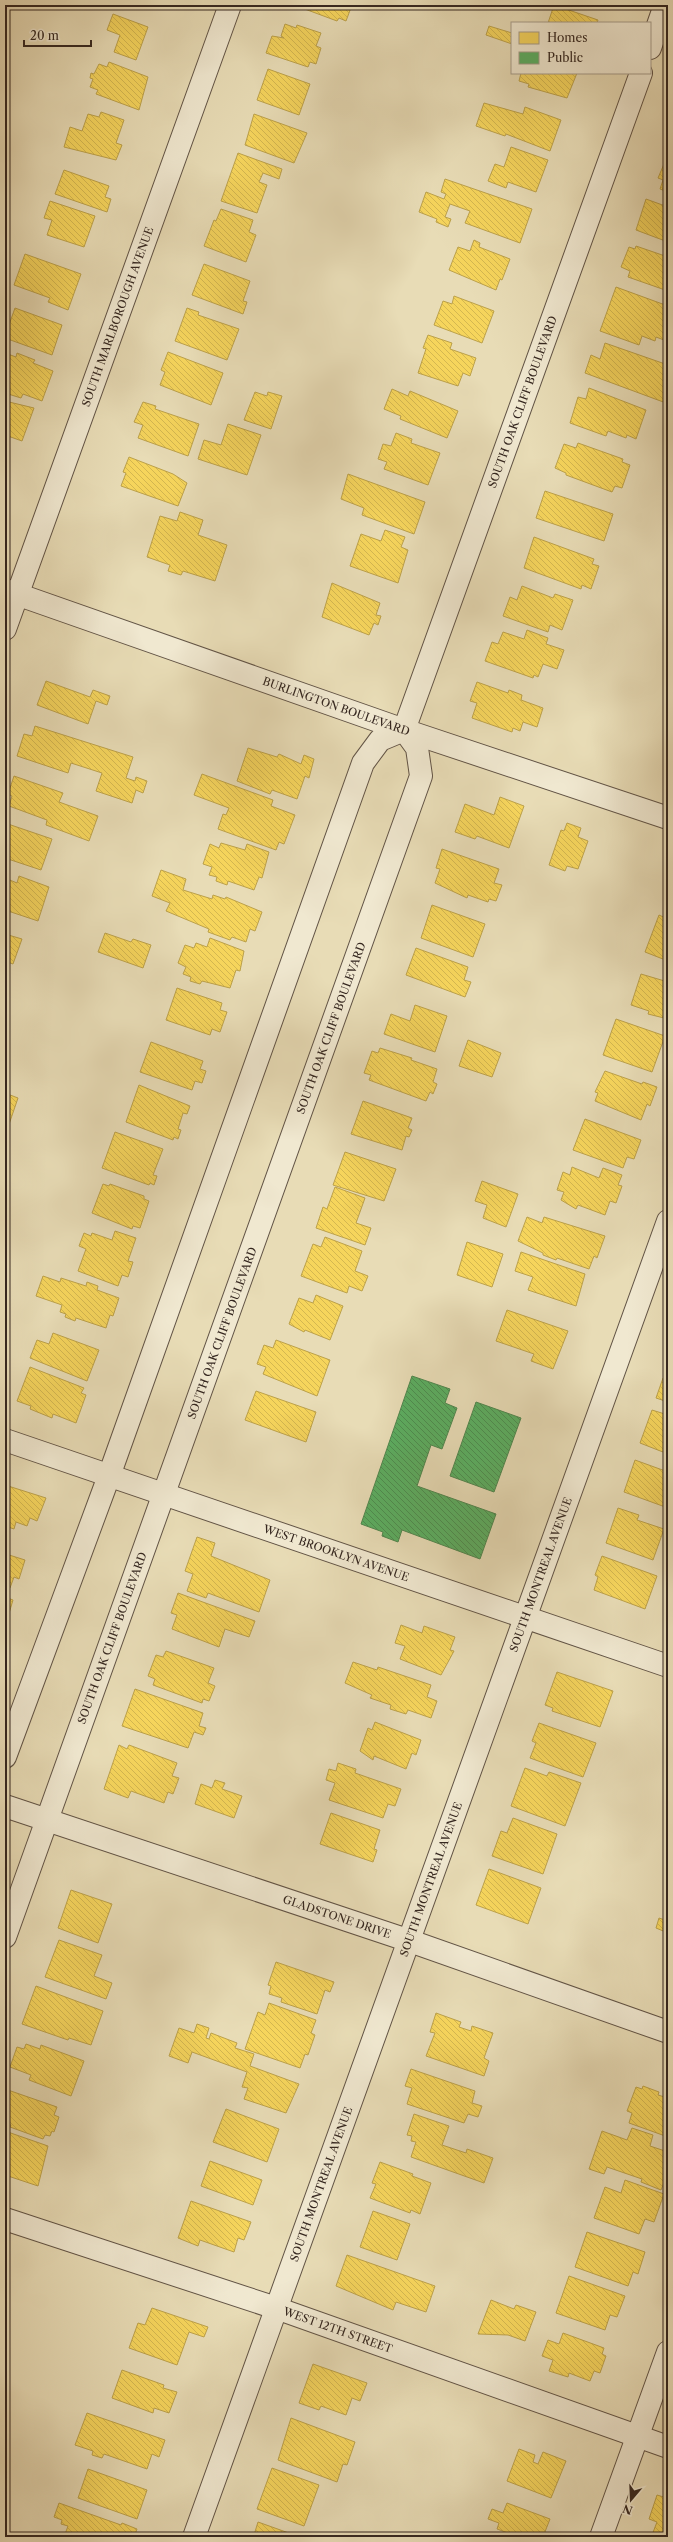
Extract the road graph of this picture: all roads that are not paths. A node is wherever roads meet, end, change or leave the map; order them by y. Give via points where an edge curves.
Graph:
1 (230, 5) edge
2 (666, 5) edge
3 (651, 45) edge
4 (641, 74) edge
5 (11, 592) edge
6 (5, 629) edge
7 (404, 730) junction
8 (668, 818) edge
9 (668, 1222) edge
10 (5, 1440) edge
11 (109, 1476) junction
12 (164, 1495) junction
13 (526, 1618) junction
14 (668, 1666) edge
15 (5, 1757) edge
16 (5, 1806) edge
17 (47, 1820) junction
18 (5, 1937) edge
19 (410, 1940) junction
20 (668, 2032) edge
21 (5, 2219) edge
22 (276, 2308) junction
23 (668, 2352) edge
24 (637, 2437) junction
25 (668, 2447) edge
26 (194, 2537) edge
27 (601, 2537) edge

1 - 5 street, SOUTH MARLBOROUGH AVENUE
2 - 3 street
4 - 7 street, SOUTH OAK CLIFF BOULEVARD
5 - 6 street, SOUTH MARLBOROUGH AVENUE
5 - 7 street, BURLINGTON BOULEVARD
7 - 8 street, BURLINGTON BOULEVARD
7 - 11 street via 380,740 363,763
7 - 12 street, SOUTH OAK CLIFF BOULEVARD via 417,748 421,776
9 - 13 street, SOUTH MONTREAL AVENUE
10 - 11 street, WEST BROOKLYN AVENUE
11 - 12 street, WEST BROOKLYN AVENUE
11 - 15 street
12 - 13 street, WEST BROOKLYN AVENUE
12 - 17 street, SOUTH OAK CLIFF BOULEVARD
13 - 14 street, WEST BROOKLYN AVENUE
13 - 19 street, SOUTH MONTREAL AVENUE
16 - 17 street, GLADSTONE DRIVE
17 - 18 street, SOUTH OAK CLIFF BOULEVARD
17 - 19 street, GLADSTONE DRIVE
19 - 20 street, GLADSTONE DRIVE
19 - 22 street, SOUTH MONTREAL AVENUE
21 - 22 street, WEST 12TH STREET
22 - 24 street, WEST 12TH STREET
22 - 26 street, SOUTH MONTREAL AVENUE
23 - 24 street
24 - 25 street, WEST 12TH STREET
24 - 27 street

